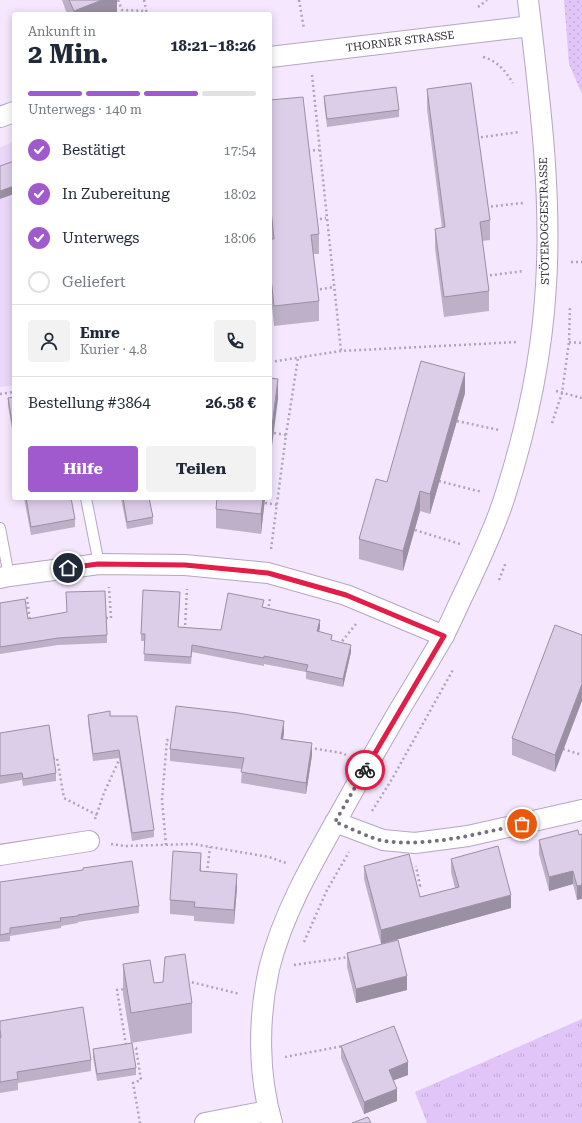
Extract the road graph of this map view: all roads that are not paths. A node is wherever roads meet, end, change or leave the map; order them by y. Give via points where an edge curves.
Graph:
1 (528, 0) edge
2 (531, 26) junction
3 (272, 57) edge
4 (12, 113) edge
5 (0, 117) edge
6 (87, 500) edge
7 (0, 528) edge
8 (103, 564) junction
9 (11, 576) edge
10 (444, 636) junction
11 (582, 810) edge
12 (335, 822) junction
13 (89, 841) road end
14 (0, 855) edge
15 (270, 1117) edge
16 (205, 1123) edge

1 - 2 street, STÖTEROGGESTRASSE
2 - 3 street, THORNER STRASSE
2 - 10 street, STÖTEROGGESTRASSE via 542,129 547,268 534,386 505,498 484,551
4 - 5 street
6 - 8 lane
7 - 9 lane
8 - 9 street
8 - 10 street via 189,566 271,574 346,595
10 - 12 street, STÖTEROGGESTRASSE
11 - 12 street via 468,836 415,843 383,840
12 - 15 street, STÖTEROGGESTRASSE via 284,921 270,969 262,1010 262,1061
13 - 14 street
15 - 16 street

